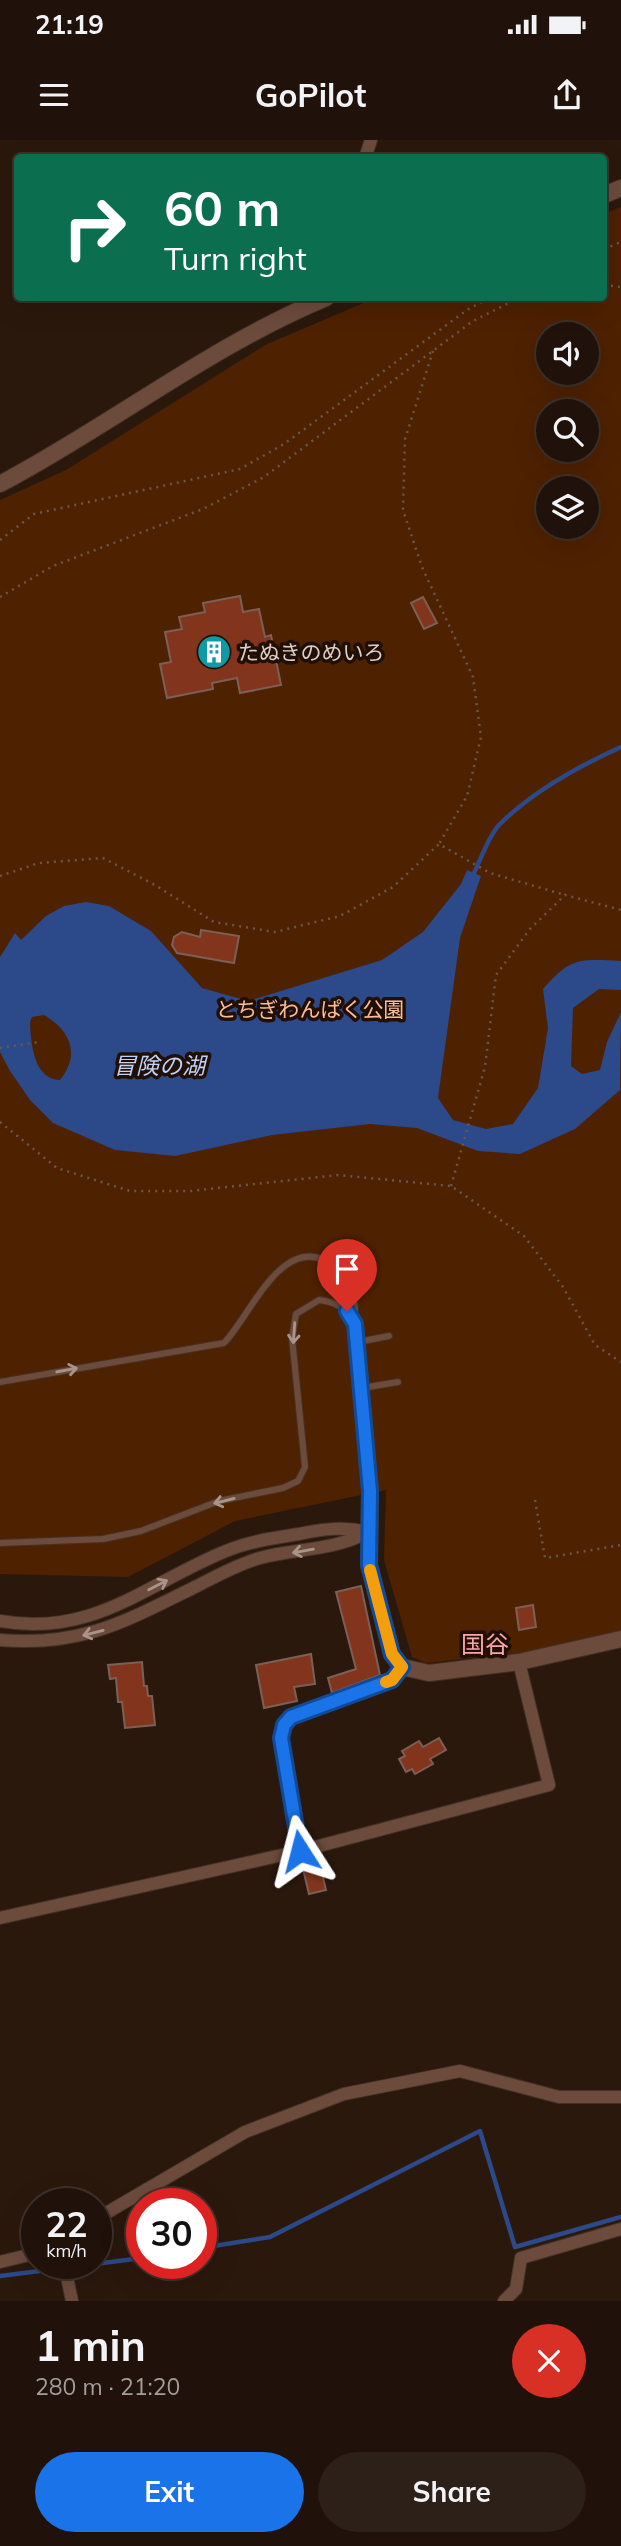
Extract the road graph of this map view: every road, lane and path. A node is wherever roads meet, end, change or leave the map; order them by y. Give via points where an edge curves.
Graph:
1 (318, 301) edge
2 (484, 301) edge
3 (513, 301) edge
4 (433, 351) junction
5 (0, 484) edge
6 (0, 540) edge
7 (0, 597) edge
8 (439, 845) junction
9 (0, 876) edge
10 (565, 895) junction
11 (620, 909) edge
12 (39, 1042) dead end
13 (0, 1048) edge
14 (0, 1122) edge
15 (451, 1185) junction
16 (355, 1324) junction
17 (389, 1336) dead end
18 (356, 1342) junction
19 (621, 1362) edge
20 (0, 1381) edge
21 (398, 1382) dead end
22 (360, 1389) junction
23 (535, 1500) dead end
24 (368, 1532) junction
25 (0, 1543) edge
26 (621, 1545) edge
27 (0, 1621) edge
28 (621, 1639) edge
29 (0, 1640) edge
30 (519, 1662) junction
31 (402, 1667) junction
32 (300, 1851) junction
33 (0, 1918) edge
34 (621, 2097) edge
35 (112, 2210) edge
36 (621, 2229) edge
37 (21, 2257) edge
38 (0, 2262) edge
39 (67, 2279) edge
40 (72, 2301) edge
41 (504, 2301) edge

1 - 5 street via 230,345 65,450
2 - 6 path via 284,444 240,468 34,514
3 - 4 path via 473,321
4 - 7 path via 264,477 203,509 53,566
4 - 8 path via 405,439 403,510 422,567 473,677 481,737 467,796
8 - 9 path via 393,887 340,916 275,932 214,922 103,858 39,863
8 - 10 path via 490,873
10 - 11 path
10 - 15 path via 530,929 496,975 485,1067
12 - 13 path
14 - 15 path via 57,1168 130,1191 191,1191 338,1174
15 - 19 path via 524,1236 563,1287 594,1345
16 - 18 street
20 -> 16 lane via 224,1343 272,1275 297,1259 326,1261 346,1276
16 -> 25 lane via 335,1302 318,1300 296,1314 292,1338 305,1467 298,1481 103,1539
17 - 18 lane
18 - 22 street
21 - 22 lane
22 - 24 street via 370,1491
23 - 26 path via 545,1558
27 -> 24 street via 57,1624 97,1615 225,1551 255,1541 344,1526
24 -> 29 street via 348,1543 260,1558 101,1632 56,1642
24 - 31 street via 369,1565 392,1654
28 - 30 street
30 - 31 street via 429,1674
30 - 32 street via 550,1785
31 - 32 street via 392,1680 323,1703 291,1717 284,1725 281,1738
32 - 33 street
34 - 35 street via 559,2097 460,2071 344,2094 246,2132
36 - 41 street via 521,2258 516,2289
37 - 38 street
39 - 40 street

